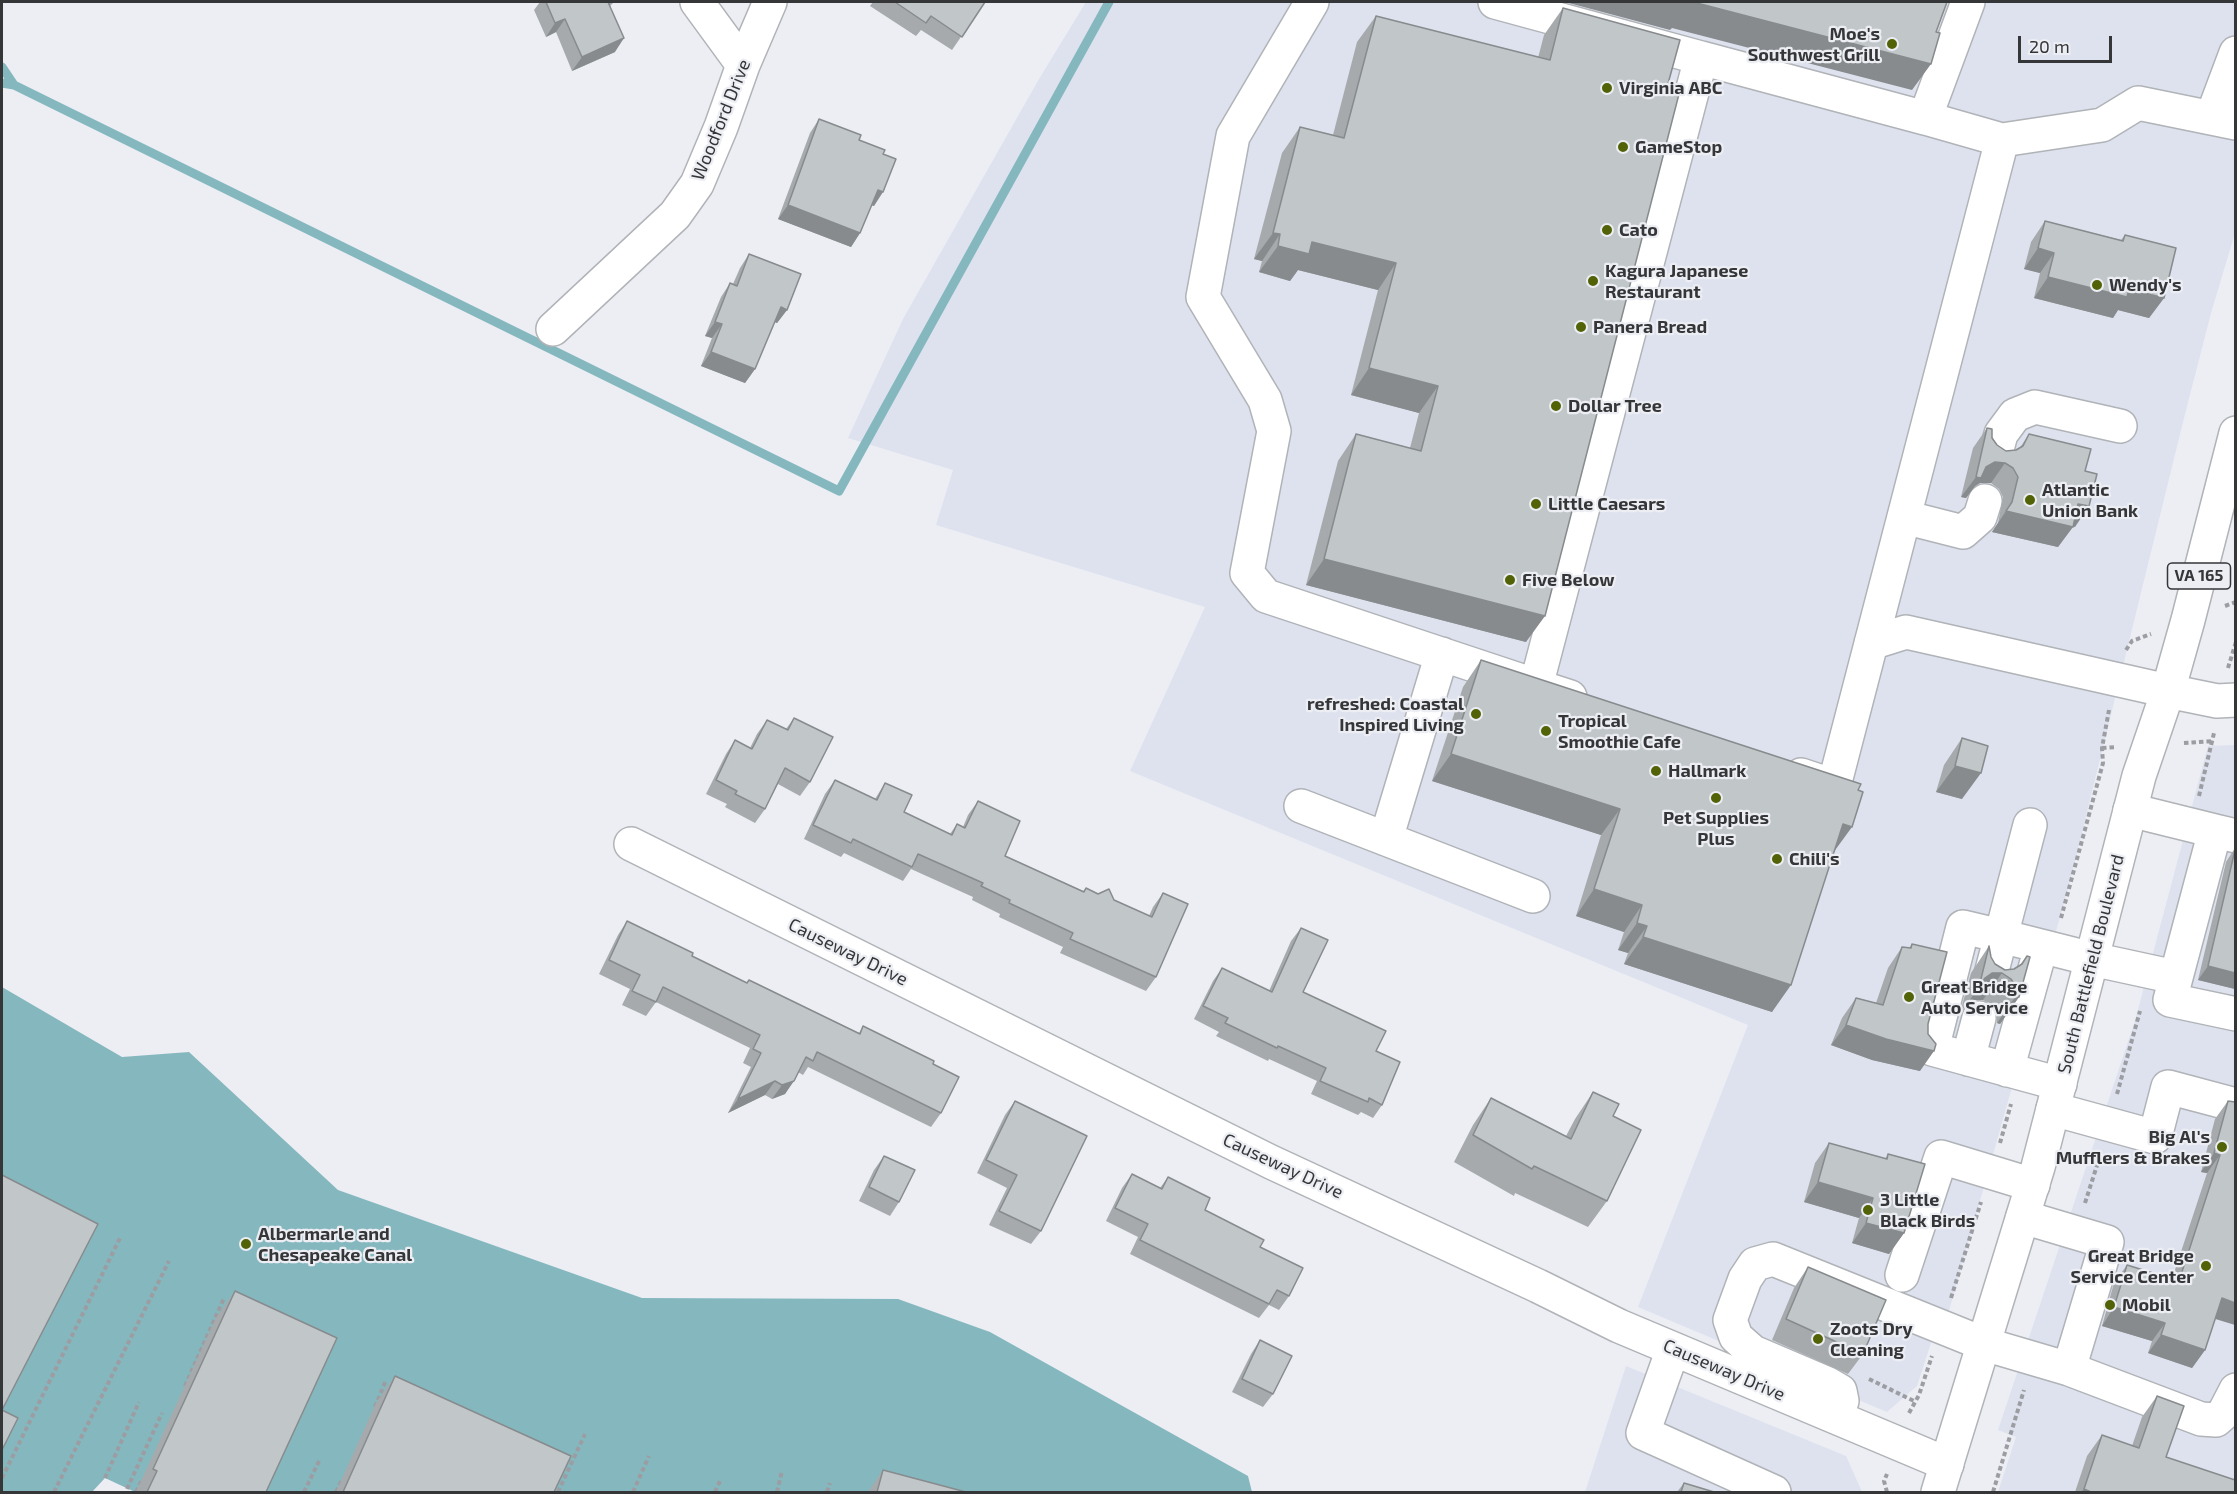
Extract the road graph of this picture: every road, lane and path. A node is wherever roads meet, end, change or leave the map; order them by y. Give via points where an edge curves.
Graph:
1 (697, 2) edge
2 (770, 2) edge
3 (1312, 2) edge
4 (1495, 2) edge
5 (1968, 2) edge
6 (2235, 53) edge
7 (1701, 58) junction
8 (743, 65) junction
9 (1925, 118) junction
10 (2224, 120) edge
11 (2002, 140) junction
12 (553, 329) dead end
13 (2120, 426) dead end
14 (2235, 433) edge
15 (1996, 453) edge
16 (2235, 482) edge
17 (1984, 501) dead end
18 (1904, 517) junction
19 (2211, 524) junction
20 (1871, 643) junction
21 (1442, 654) junction
22 (1536, 686) junction
23 (2168, 691) junction
24 (2235, 700) edge
25 (1602, 708) edge
26 (2102, 748) dead end
27 (1768, 764) edge
28 (1301, 806) dead end
29 (2130, 810) junction
30 (2030, 825) dead end
31 (2225, 834) edge
32 (1386, 839) junction
33 (631, 844) dead end
34 (1533, 896) dead end
35 (2001, 936) junction
36 (2047, 948) junction
37 (2092, 959) junction
38 (2175, 977) junction
39 (1990, 978) edge
40 (2235, 1014) edge
41 (1979, 1018) edge
42 (1968, 1059) junction
43 (2013, 1072) junction
44 (2056, 1097) junction
45 (2235, 1104) edge
46 (1990, 1172) junction
47 (2033, 1185) junction
48 (2023, 1217) junction
49 (121, 1236) dead end
50 (169, 1261) dead end
51 (1902, 1275) dead end
52 (225, 1298) dead end
53 (1941, 1328) junction
54 (1984, 1344) junction
55 (1673, 1349) junction
56 (2069, 1369) junction
57 (1865, 1376) edge
58 (386, 1380) dead end
59 (183, 1390) dead end
60 (2235, 1390) edge
61 (1914, 1401) junction
62 (139, 1402) dead end
63 (162, 1413) dead end
64 (372, 1413) dead end
65 (1836, 1417) junction
66 (585, 1434) dead end
67 (1898, 1443) junction
68 (649, 1456) dead end
69 (320, 1459) dead end
70 (782, 1471) dead end
71 (145, 1472) dead end
72 (345, 1473) dead end
73 (2, 1478) edge
74 (105, 1478) dead end
75 (1942, 1478) edge
76 (720, 1481) dead end
77 (830, 1483) dead end
78 (127, 1489) dead end
79 (54, 1492) edge
80 (136, 1492) edge
81 (304, 1492) edge
82 (336, 1492) edge
83 (558, 1492) edge
84 (633, 1492) edge
85 (715, 1492) edge
86 (777, 1492) edge
87 (827, 1492) edge
88 (1774, 1492) edge
89 (1887, 1492) edge

1 - 8 street
2 - 8 street, Woodford Drive
3 - 21 street via 1233,136 1203,297 1265,400 1274,431 1246,573 1266,596
4 - 7 street
5 - 9 street
6 - 10 street
7 - 9 street
7 - 22 street
8 - 12 street, Woodford Drive via 697,184 681,207
9 - 11 street
10 - 11 street via 2138,103 2102,125
11 - 18 street
13 - 15 street via 2036,407 2015,415 2001,434
14 - 19 street, South Battlefield Boulevard / VA 165
16 - 19 street
17 - 18 street via 1980,516 1963,532
18 - 20 street
19 - 23 street, South Battlefield Boulevard / VA 165
20 - 23 street via 1906,632
20 - 27 street via 1834,786
21 - 22 street
21 - 32 street
22 - 25 street
23 - 24 street via 2217,701
23 - 29 street, South Battlefield Boulevard
26 - 36 path via 2103,763
28 - 32 street
29 - 31 street
29 - 37 street, South Battlefield Boulevard
30 - 35 street
31 - 38 street
32 - 34 street
33 - 55 street, Causeway Drive via 1271,1162
35 - 36 street
35 - 39 street
35 - 42 street via 1963,927 1932,1049
36 - 37 street
36 - 43 street
37 - 38 street
37 - 44 street, South Battlefield Boulevard
38 - 40 street via 2170,1000
41 - 42 street
42 - 43 street
43 - 44 street
43 - 46 path
44 - 45 street via 2155,1137 2168,1087
44 - 47 street, South Battlefield Boulevard
46 - 47 street
46 - 51 street via 1941,1157
46 - 53 path
47 - 48 street, South Battlefield Boulevard
48 - 54 street, South Battlefield Boulevard
48 - 56 street via 2107,1242
49 - 73 path
50 - 79 path
52 - 59 path
53 - 54 street
53 - 61 path
53 - 65 street via 1773,1259 1755,1264 1730,1320 1736,1337 1753,1352 1840,1391 1842,1401
54 - 56 street
54 - 75 street, South Battlefield Boulevard
55 - 65 street, Causeway Drive
55 - 88 street via 1643,1433
56 - 60 street via 2201,1419 2216,1420 2224,1413
57 - 61 path
58 - 64 path
61 - 67 path
62 - 74 path
63 - 78 path
65 - 67 street, Causeway Drive
66 - 83 path
67 - 75 street, Causeway Drive
67 - 89 path via 1884,1481
68 - 84 path
69 - 81 path
70 - 86 path
71 - 80 path
72 - 82 path
76 - 85 path
77 - 87 path

